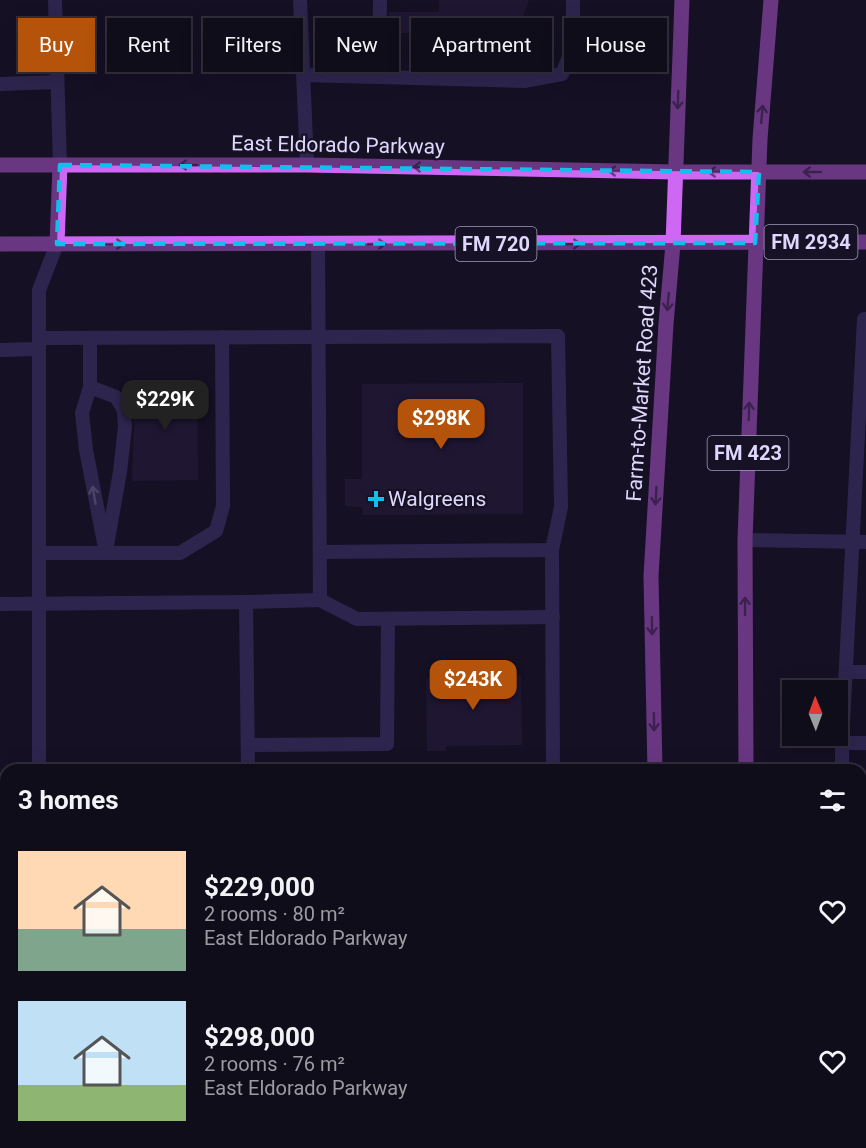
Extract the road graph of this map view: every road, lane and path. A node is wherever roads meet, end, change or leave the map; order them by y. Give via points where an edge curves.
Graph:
1 (55, 0) edge
2 (300, 0) edge
3 (380, 0) edge
4 (573, 0) edge
5 (682, 0) edge
6 (771, 0) edge
7 (303, 75) junction
8 (379, 77) junction
9 (57, 82) junction
10 (0, 84) edge
11 (0, 165) edge
12 (60, 165) junction
13 (307, 165) junction
14 (675, 172) junction
15 (759, 172) junction
16 (866, 172) edge
17 (866, 242) edge
18 (755, 243) junction
19 (0, 244) edge
20 (57, 244) junction
21 (318, 244) junction
22 (673, 244) junction
23 (866, 319) edge
24 (222, 337) junction
25 (319, 337) junction
26 (90, 338) junction
27 (39, 344) junction
28 (0, 350) edge
29 (90, 387) junction
30 (745, 540) junction
31 (859, 541) edge
32 (552, 550) junction
33 (320, 552) junction
34 (40, 553) junction
35 (106, 553) junction
36 (320, 600) junction
37 (246, 602) junction
38 (0, 604) edge
39 (39, 604) junction
40 (553, 617) junction
41 (388, 619) junction
42 (846, 672) junction
43 (866, 672) edge
44 (846, 680) edge
45 (848, 743) edge
46 (866, 743) edge
47 (248, 745) junction
48 (842, 746) edge
49 (39, 764) edge
50 (248, 764) edge
51 (553, 764) edge
52 (655, 764) edge
53 (746, 764) edge
54 (842, 764) edge

1 - 9 lane
2 - 7 lane
3 - 8 lane
4 - 8 lane via 573,47 562,74 524,81
5 -> 14 main road, Farm-to-Market Road 423
15 -> 6 main road, FM 423
7 - 8 lane
7 - 13 lane
9 - 10 lane
9 - 12 lane
11 - 12 main road, East Eldorado Parkway
13 -> 12 main road, East Eldorado Parkway
12 - 20 main road
14 -> 13 main road, East Eldorado Parkway
15 -> 14 main road, East Eldorado Parkway
14 - 22 main road, Farm-to-Market Road 423
16 -> 15 main road, East Eldorado Parkway
15 - 18 main road, FM 423
17 - 18 main road, FM 2934
18 - 22 main road, FM 2934
30 -> 18 main road, FM 423
19 - 20 main road, FM 720
20 -> 21 main road, FM 720
20 - 27 lane via 39,290
21 -> 22 main road, FM 720
21 - 25 lane
22 -> 52 main road, Farm-to-Market Road 423 via 651,576
23 - 31 lane
24 - 25 lane
24 - 26 lane
24 - 35 lane via 223,506 216,531 180,553
25 - 32 lane via 558,336 561,507
25 - 33 lane
26 - 27 lane
26 - 29 lane
27 - 28 lane
27 - 34 lane
35 -> 29 lane via 82,412
29 - 35 lane via 116,397 124,410 120,472
30 - 31 lane
53 -> 30 main road, FM 423
31 - 42 lane
32 - 33 lane
32 - 40 lane
33 - 36 lane
34 - 35 lane
34 - 39 lane
36 - 37 lane
36 - 41 lane via 357,619
37 - 39 lane
37 - 47 lane
38 - 39 lane
39 - 49 lane
40 - 41 lane
40 - 51 lane
41 - 47 lane via 387,744
42 - 43 lane
42 - 44 lane
45 - 46 lane
47 - 50 lane
48 - 54 lane

